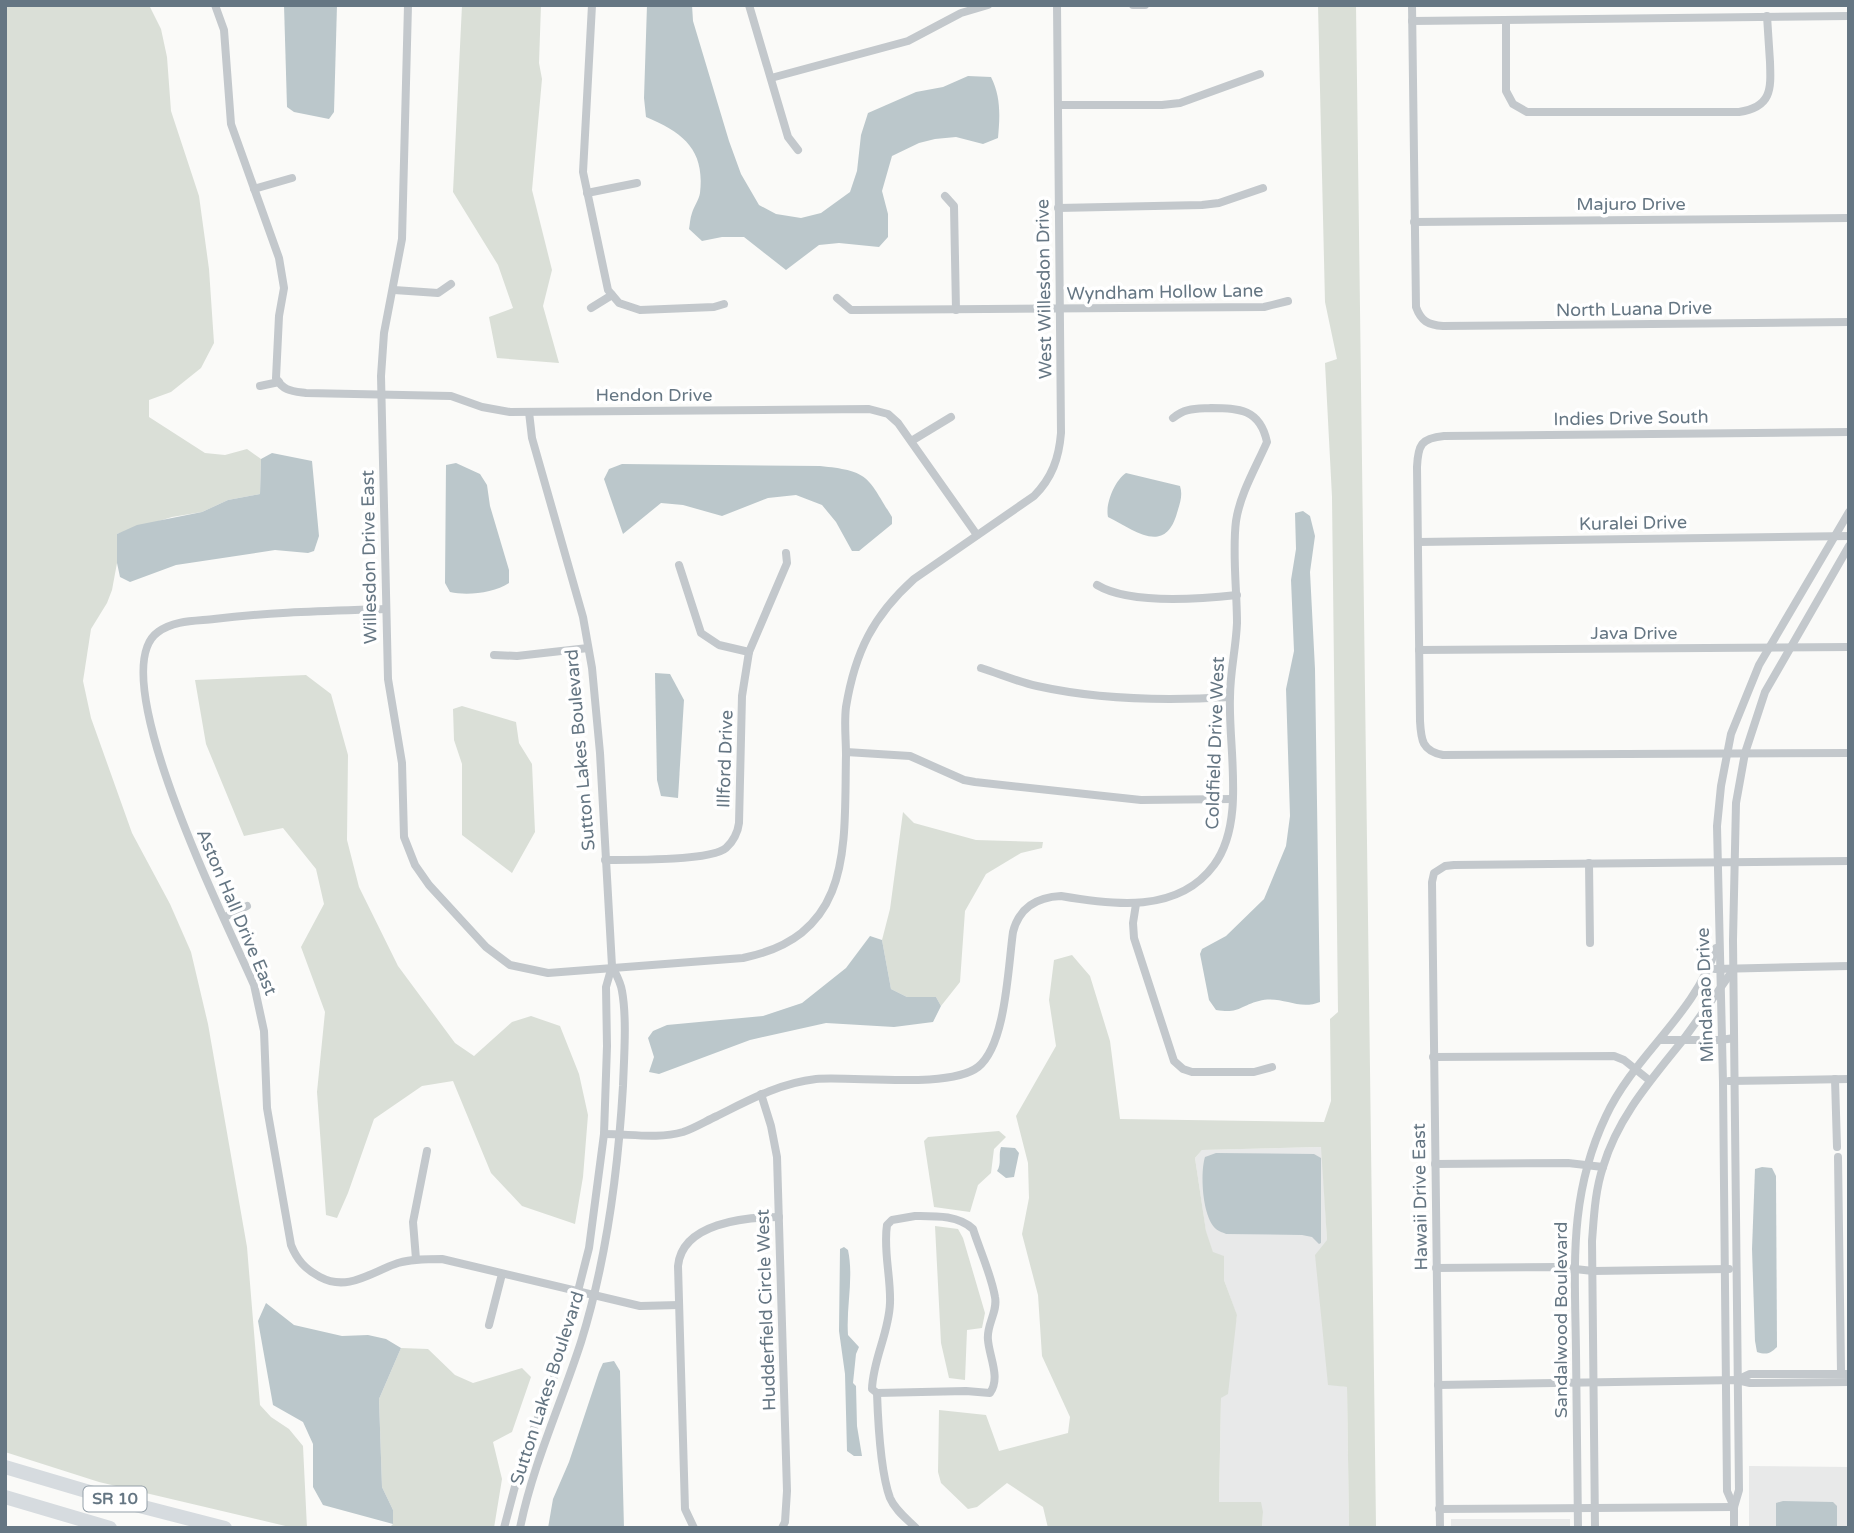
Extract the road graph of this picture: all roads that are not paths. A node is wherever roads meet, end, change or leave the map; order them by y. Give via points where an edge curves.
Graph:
1 (215, 5) edge
2 (408, 5) edge
3 (592, 5) edge
4 (749, 5) edge
5 (988, 5) edge
6 (1057, 5) edge
7 (1133, 5) edge
8 (1145, 5) edge
9 (1412, 5) edge
10 (1767, 16) junction
11 (1849, 16) edge
12 (1506, 20) junction
13 (1412, 21) junction
14 (1260, 74) dead end
15 (771, 78) junction
16 (1060, 106) junction
17 (798, 150) dead end
18 (292, 178) dead end
19 (637, 183) dead end
20 (1263, 188) dead end
21 (254, 189) junction
22 (587, 193) junction
23 (945, 196) dead end
24 (1058, 208) junction
25 (1849, 218) edge
26 (1414, 222) junction
27 (451, 284) dead end
28 (394, 290) junction
29 (612, 295) junction
30 (837, 298) dead end
31 (1288, 301) dead end
32 (724, 304) dead end
33 (591, 308) dead end
34 (956, 310) junction
35 (1060, 310) junction
36 (1849, 322) edge
37 (278, 380) junction
38 (260, 386) dead end
39 (381, 394) junction
40 (528, 412) junction
41 (951, 417) dead end
42 (1173, 418) dead end
43 (1849, 432) edge
44 (913, 440) junction
45 (1849, 512) edge
46 (977, 535) junction
47 (1849, 536) edge
48 (1835, 537) junction
49 (1418, 542) junction
50 (1849, 546) edge
51 (786, 553) dead end
52 (679, 565) dead end
53 (1097, 585) dead end
54 (1237, 595) junction
55 (385, 609) junction
56 (1791, 647) junction
57 (1849, 647) edge
58 (588, 648) junction
59 (1769, 648) junction
60 (1419, 650) junction
61 (749, 652) junction
62 (494, 655) dead end
63 (981, 668) dead end
64 (1230, 697) junction
65 (846, 752) junction
66 (1727, 753) junction
67 (1745, 753) junction
68 (1849, 753) edge
69 (1232, 799) junction
70 (605, 860) junction
71 (1849, 861) edge
72 (1589, 863) junction
73 (1717, 863) junction
74 (1735, 863) junction
75 (1136, 904) junction
76 (247, 906) dead end
77 (225, 917) junction
78 (1718, 942) junction
79 (1590, 943) dead end
80 (612, 966) junction
81 (1849, 966) edge
82 (1734, 968) junction
83 (1720, 969) junction
84 (1709, 970) junction
85 (1721, 986) junction
86 (1734, 1038) junction
87 (1660, 1040) junction
88 (1683, 1040) junction
89 (1721, 1040) junction
90 (1433, 1057) junction
91 (1272, 1067) dead end
92 (1635, 1070) junction
93 (1835, 1079) junction
94 (1849, 1079) edge
95 (1649, 1080) junction
96 (1734, 1081) junction
97 (1723, 1082) junction
98 (761, 1094) junction
99 (604, 1134) junction
100 (620, 1134) junction
101 (1837, 1147) dead end
102 (427, 1151) dead end
103 (1838, 1157) dead end
104 (1436, 1164) junction
105 (1586, 1165) junction
106 (1603, 1167) junction
107 (779, 1216) junction
108 (416, 1259) junction
109 (1436, 1268) junction
110 (1575, 1269) junction
111 (1724, 1269) junction
112 (1736, 1269) junction
113 (1593, 1271) junction
114 (502, 1273) junction
115 (1845, 1290) edge
116 (579, 1291) junction
117 (595, 1294) junction
118 (679, 1305) junction
119 (489, 1325) dead end
120 (1845, 1373) edge
121 (1737, 1380) junction
122 (1726, 1381) junction
123 (1849, 1382) edge
124 (1577, 1384) junction
125 (1594, 1384) junction
126 (1438, 1385) junction
127 (877, 1393) junction
128 (534, 1427) junction
129 (550, 1431) junction
130 (5, 1467) edge
131 (5, 1497) edge
132 (1734, 1507) junction
133 (1439, 1508) junction
134 (1578, 1508) junction
135 (1594, 1508) junction
136 (783, 1527) edge
137 (110, 1528) edge
138 (225, 1528) edge
139 (504, 1528) edge
140 (520, 1528) edge
141 (694, 1528) edge
142 (916, 1528) edge
143 (1440, 1528) edge
144 (1578, 1528) edge
145 (1594, 1528) edge
146 (1734, 1528) edge

1 - 21 street via 224,30 230,124
2 - 28 street, Willesdon Drive East via 402,239
3 - 22 street via 583,173
4 - 15 street
5 - 15 street via 961,13 908,41
6 - 16 street, West Willesdon Drive
7 - 8 street
9 - 13 street
10 - 11 street
10 - 12 street
10 - 12 street via 1771,86 1763,103 1740,112 1527,112 1513,104 1506,91
12 - 13 street
13 - 26 street
14 - 16 street via 1180,103
15 - 17 street via 788,136
16 - 24 street, West Willesdon Drive
18 - 21 street
19 - 22 street
20 - 24 street via 1202,205
21 - 37 street via 284,276
22 - 29 street
23 - 34 street via 954,206
24 - 35 street, West Willesdon Drive
25 - 26 street, Majuro Drive
26 - 36 street, North Luana Drive via 1416,307 1422,320 1432,326
27 - 28 street via 438,293
28 - 39 street, Willesdon Drive East via 384,332
29 - 32 street via 619,303 640,310
29 - 33 street
30 - 34 street, Wyndham Hollow Lane via 851,310
31 - 35 street, Wyndham Hollow Lane via 1264,307
34 - 35 street, Wyndham Hollow Lane
35 - 46 street, West Willesdon Drive via 1061,433 1056,464 1034,496
37 - 38 street
37 - 39 street, Hendon Drive via 288,390 306,393
39 - 40 street, Hendon Drive via 452,396 492,409
39 - 55 street, Willesdon Drive East
40 - 44 street, Hendon Drive via 869,409 893,418
40 - 58 street, Sutton Lakes Boulevard
41 - 44 street
42 - 54 street, Coldfield Drive West via 1184,409 1236,408 1251,414 1265,433 1267,442 1236,524
43 - 49 street, Indies Drive South via 1431,438 1419,449
44 - 46 street, Hendon Drive
45 - 48 street, Mindanao Drive
46 - 65 street, West Willesdon Drive via 906,586 866,636 845,711
47 - 48 street, Kuralei Drive
48 - 49 street, Kuralei Drive
48 - 59 street, Mindanao Drive
49 - 60 street
50 - 56 street, Mindanao Drive
51 - 61 street, Illford Drive via 787,563
52 - 61 street via 701,633 719,645
53 - 54 street via 1138,597
54 - 64 street, Coldfield Drive West
55 - 77 street, Aston Hall Drive East via 273,612 199,620 169,625 148,642 145,673 155,745
55 - 80 street, Willesdon Drive East via 389,692 402,763 404,837 415,864 429,886 486,947 510,965 548,973
56 - 57 street, Java Drive
56 - 59 street, Java Drive
56 - 67 street, Mindanao Drive via 1765,692
58 - 62 street
58 - 70 street, Sutton Lakes Boulevard via 600,753
59 - 60 street, Java Drive
59 - 66 street, Mindanao Drive via 1739,711
60 - 66 street via 1420,736 1428,751 1443,755
61 - 70 street, Illford Drive via 742,696 739,823 730,845 705,855
63 - 64 street via 1037,686 1110,697
64 - 69 street, Coldfield Drive West
65 - 69 street via 910,756 975,782 1141,800
65 - 80 street, Willesdon Drive East via 840,873 821,912 806,929 779,948 743,958
66 - 67 street
66 - 73 street, Mindanao Drive via 1718,812
67 - 68 street
67 - 74 street, Mindanao Drive via 1736,803
69 - 75 street, Coldfield Drive West via 1228,834 1214,864 1175,894
70 - 80 street, Sutton Lakes Boulevard
71 - 74 street
72 - 73 street
72 - 79 street
72 - 90 street, Hawaii Drive East via 1454,865 1434,873
73 - 74 street
73 - 78 street, Mindanao Drive
74 - 82 street, Mindanao Drive
75 - 91 street via 1134,938 1174,1061 1192,1072 1254,1072
75 - 98 street, Coldfield Drive West via 1049,896 1023,911 1013,932 999,1034 987,1058 967,1074 943,1079 806,1080
76 - 77 street
77 - 108 street, Aston Hall Drive East via 260,1008 267,1108 288,1233 297,1259 312,1273 345,1283
78 - 83 street, Mindanao Drive
78 - 84 street, Sandalwood Boulevard
80 - 99 street, Sutton Lakes Boulevard via 606,987
80 - 100 street, Sutton Lakes Boulevard via 622,989
81 - 82 street
82 - 83 street
82 - 85 street, Sandalwood Boulevard
82 - 86 street, Mindanao Drive
83 - 84 street
83 - 85 street, Mindanao Drive
84 - 87 street, Sandalwood Boulevard
85 - 88 street, Sandalwood Boulevard
85 - 89 street, Mindanao Drive
86 - 89 street
86 - 96 street, Mindanao Drive
87 - 88 street
87 - 92 street, Sandalwood Boulevard
88 - 89 street
88 - 95 street, Sandalwood Boulevard
89 - 97 street, Mindanao Drive
90 - 92 street via 1614,1056
90 - 104 street, Hawaii Drive East
92 - 95 street
92 - 105 street, Sandalwood Boulevard via 1606,1115
93 - 94 street
93 - 96 street
93 - 101 street
95 - 106 street, Sandalwood Boulevard via 1623,1120
96 - 97 street
96 - 112 street, Mindanao Drive
97 - 111 street, Mindanao Drive
98 - 100 street, Coldfield Drive West via 687,1131
98 - 107 street, Hudderfield Circle West via 775,1142
99 - 100 street, Coldfield Drive West
99 - 116 street, Sutton Lakes Boulevard
100 - 117 street, Sutton Lakes Boulevard
102 - 108 street via 413,1222
103 - 115 street
104 - 105 street
104 - 109 street, Hawaii Drive East
105 - 106 street
105 - 110 street, Sandalwood Boulevard via 1578,1201
106 - 113 street, Sandalwood Boulevard via 1593,1220
107 - 118 street via 736,1220 690,1239 678,1266
107 - 136 street, Hudderfield Circle West via 787,1491
108 - 114 street via 442,1259
109 - 110 street
109 - 126 street, Hawaii Drive East
110 - 113 street
110 - 124 street, Sandalwood Boulevard
111 - 112 street
111 - 113 street
111 - 122 street, Mindanao Drive
112 - 121 street, Mindanao Drive
113 - 125 street, Sandalwood Boulevard
114 - 116 street
114 - 119 street
115 - 120 street
116 - 117 street
116 - 128 street, Sutton Lakes Boulevard
117 - 118 street via 648,1307
117 - 129 street, Sutton Lakes Boulevard
118 - 141 street via 685,1508
120 - 121 street via 1750,1374
121 - 122 street
121 - 123 street
121 - 132 street, Mindanao Drive via 1739,1490
122 - 125 street
122 - 132 street, Mindanao Drive via 1727,1491
124 - 125 street
124 - 126 street
124 - 134 street, Sandalwood Boulevard
125 - 135 street, Sandalwood Boulevard
126 - 133 street, Hawaii Drive East
127 - 127 street via 990,1393 993,1389 988,1335 995,1297 968,1225 937,1216 892,1220 887,1225 890,1302 873,1370 872,1389
127 - 142 street via 890,1498
128 - 129 street
128 - 139 street, Sutton Lakes Boulevard
129 - 140 street, Sutton Lakes Boulevard
130 - 138 highway, SR 10
131 - 137 highway, SR 10
132 - 135 street
132 - 146 street, Mindanao Drive
133 - 134 street
133 - 143 street, Hawaii Drive East
134 - 135 street
134 - 144 street, Sandalwood Boulevard
135 - 145 street, Sandalwood Boulevard

